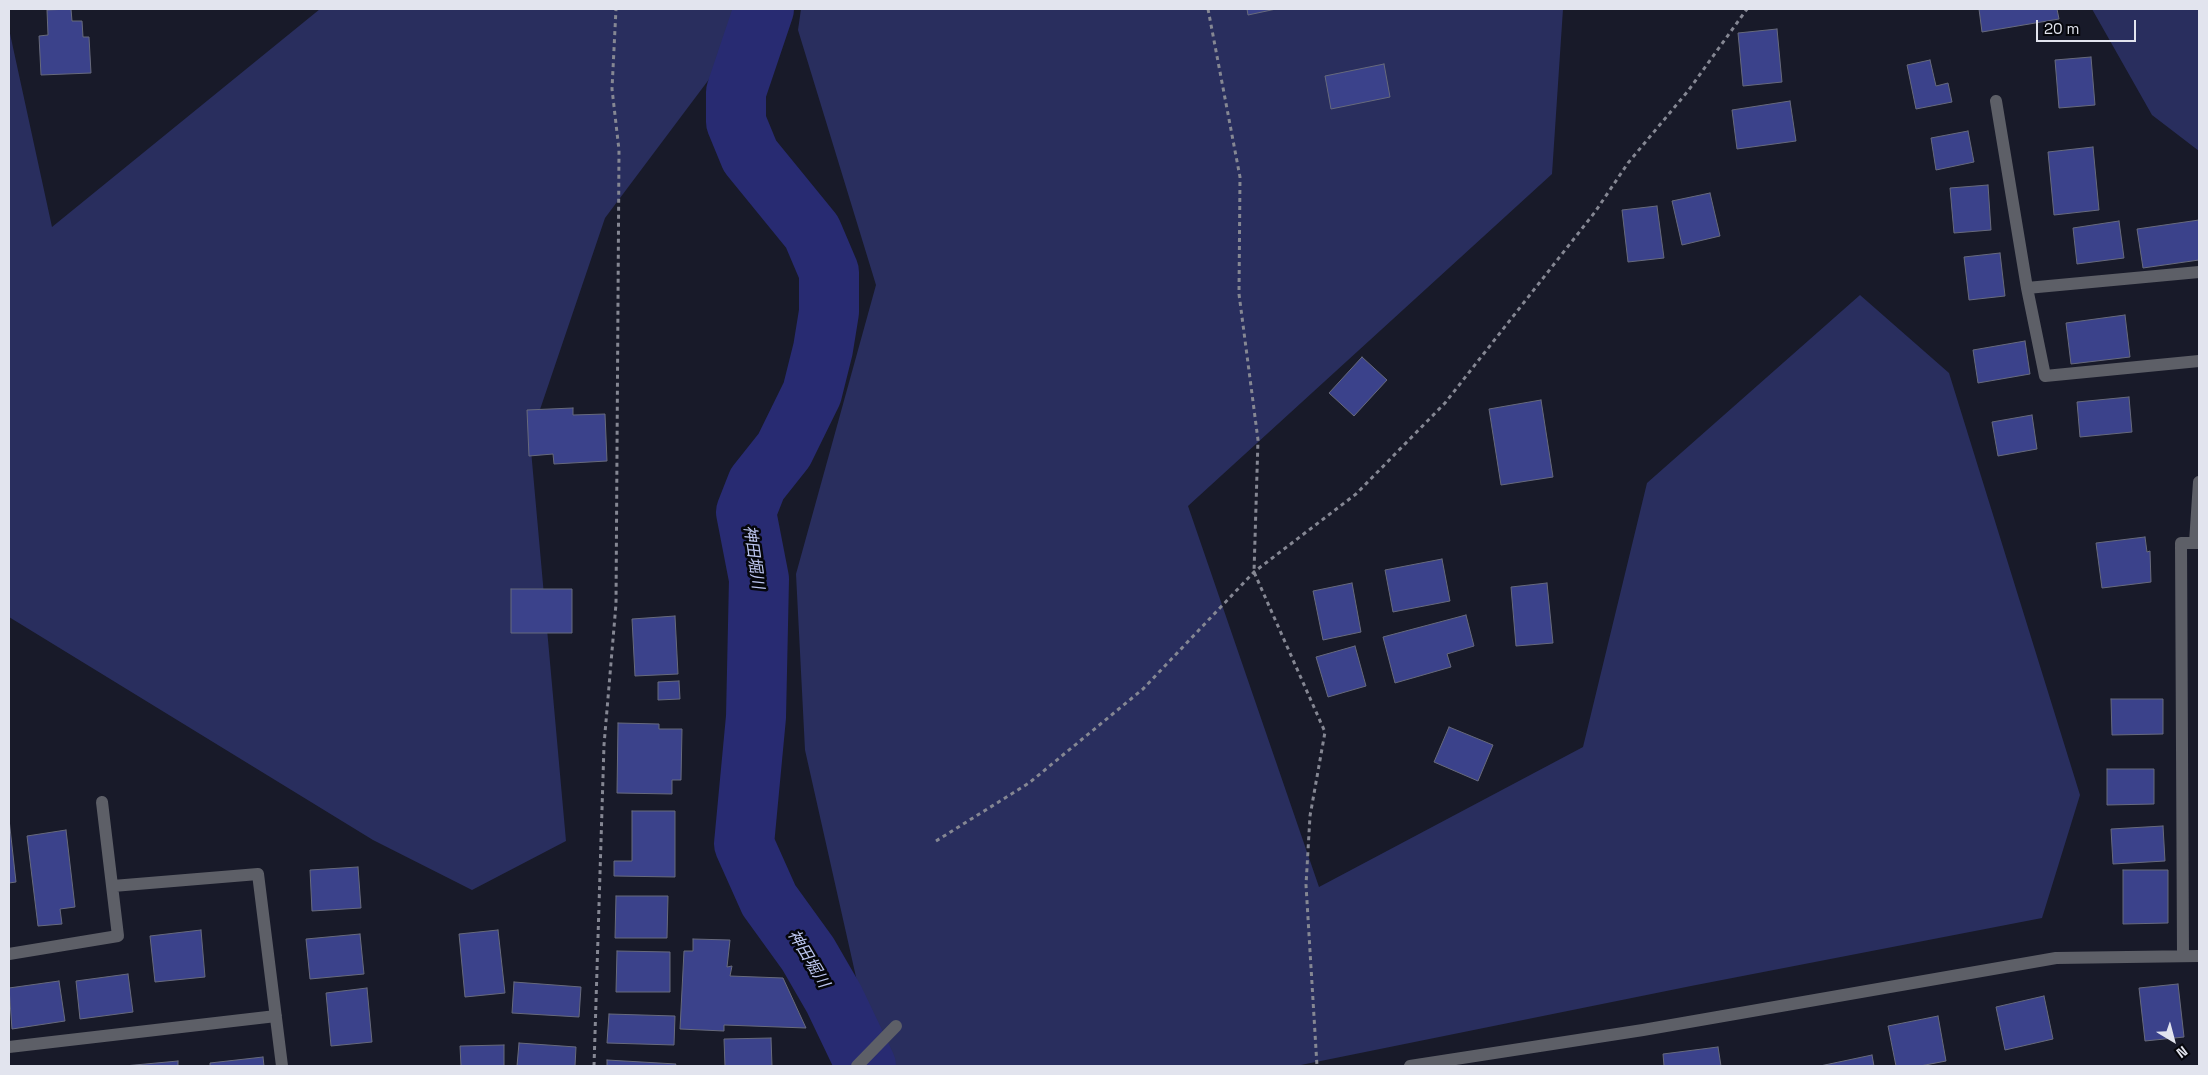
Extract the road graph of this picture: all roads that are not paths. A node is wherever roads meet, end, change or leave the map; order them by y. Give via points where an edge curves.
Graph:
1 (1996, 101) dead end
2 (2199, 272) edge
3 (2027, 288) junction
4 (2199, 361) edge
5 (2199, 482) edge
6 (2197, 543) edge
7 (102, 802) dead end
8 (113, 886) junction
9 (9, 954) edge
10 (2183, 956) junction
11 (2199, 956) edge
12 (276, 1016) junction
13 (896, 1026) dead end
14 (9, 1046) edge
15 (282, 1066) edge
16 (857, 1066) edge
17 (1410, 1066) edge

1 - 3 street
2 - 3 street
3 - 4 street via 2044,376
5 - 6 street
6 - 10 street via 2181,543
7 - 8 street
8 - 9 street via 118,936
8 - 12 street via 258,874
10 - 11 street
10 - 17 street via 2056,958 1644,1030
12 - 14 street
12 - 15 street
13 - 16 street

